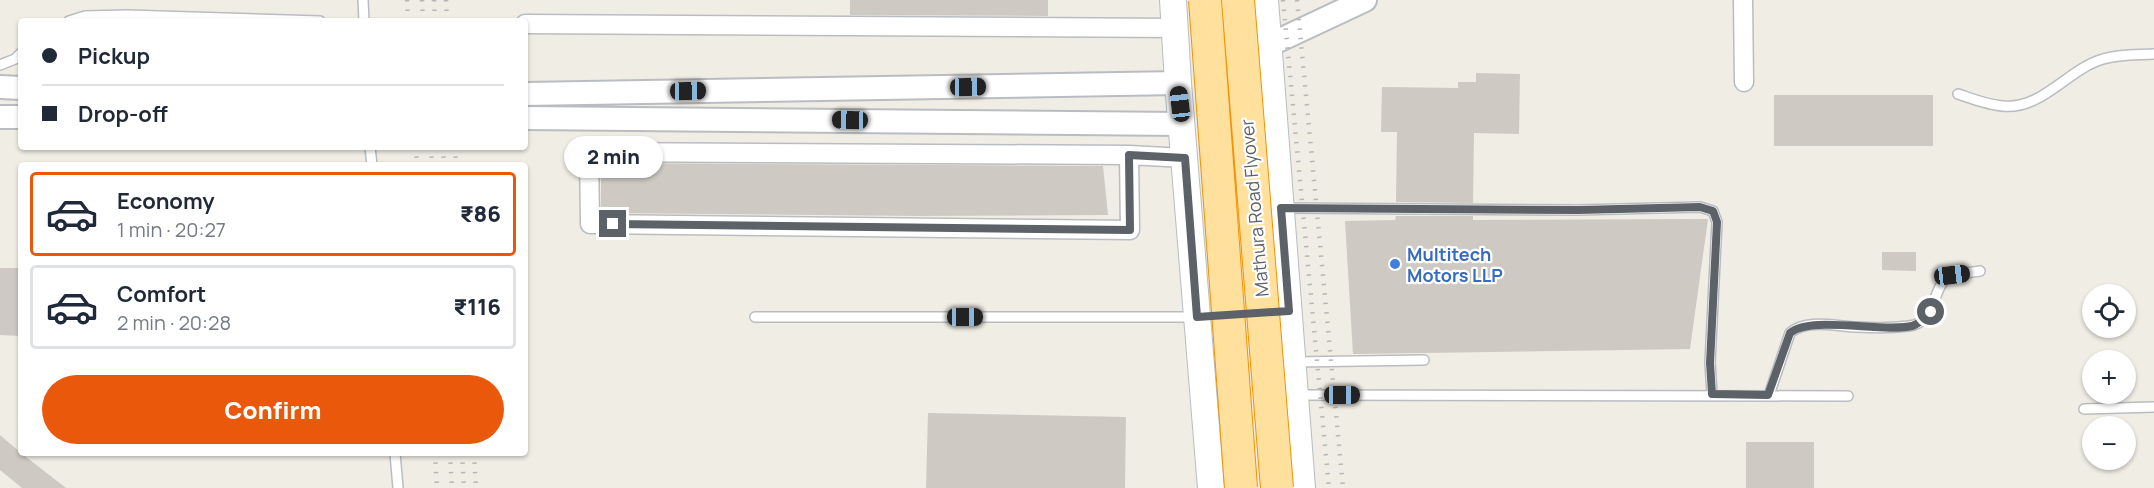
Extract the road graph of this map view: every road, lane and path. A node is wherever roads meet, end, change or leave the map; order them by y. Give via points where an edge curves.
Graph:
1 (363, 0) edge
2 (1173, 0) edge
3 (1205, 0) edge
4 (1238, 0) edge
5 (1265, 0) edge
6 (1365, 0) edge
7 (1743, 0) edge
8 (79, 18) edge
9 (224, 18) edge
10 (364, 18) edge
11 (528, 24) edge
12 (1175, 28) junction
13 (1269, 45) junction
14 (2154, 54) edge
15 (18, 56) edge
16 (0, 65) edge
17 (1744, 82) dead end
18 (1178, 83) junction
19 (0, 87) edge
20 (18, 88) edge
21 (528, 94) edge
22 (1958, 94) dead end
23 (0, 117) edge
24 (18, 117) edge
25 (528, 118) edge
26 (1182, 124) junction
27 (1129, 155) junction
28 (1185, 158) junction
29 (1281, 208) junction
30 (1980, 272) dead end
31 (1289, 311) junction
32 (755, 317) dead end
33 (1197, 317) junction
34 (1424, 360) dead end
35 (1292, 362) junction
36 (1712, 394) junction
37 (1295, 395) junction
38 (1768, 395) junction
39 (1848, 396) dead end
40 (2154, 406) edge
41 (2084, 409) dead end
42 (395, 456) edge
43 (398, 488) edge
44 (1211, 488) edge
45 (1241, 488) edge
46 (1277, 488) edge
47 (1302, 488) edge

1 - 10 lane
2 - 12 main road
3 - 45 highway, Mathura Road Flyover, bridge
4 - 46 highway, Mathura Road Flyover, bridge
5 - 13 main road
6 - 13 street
7 - 17 street
8 - 9 lane
11 - 12 street
12 - 18 main road
13 - 29 main road
14 - 22 lane via 2102,59 2024,104 2005,107
15 - 16 lane
18 - 21 street
18 - 26 main road
19 - 20 street
23 - 24 street
25 - 26 street
26 - 28 main road
27 - 27 street via 1130,230 590,224 589,152
27 - 28 street
28 - 33 main road
29 - 31 main road
29 - 36 lane via 1700,207 1713,211 1717,222
30 - 38 lane via 1947,278 1931,312 1911,326 1796,328 1790,333
31 - 33 main road
31 - 35 main road
32 - 33 lane
33 - 44 main road
34 - 35 lane
35 - 37 main road
36 - 37 lane
36 - 38 lane
37 - 47 main road
38 - 39 lane
40 - 41 lane
42 - 43 lane

